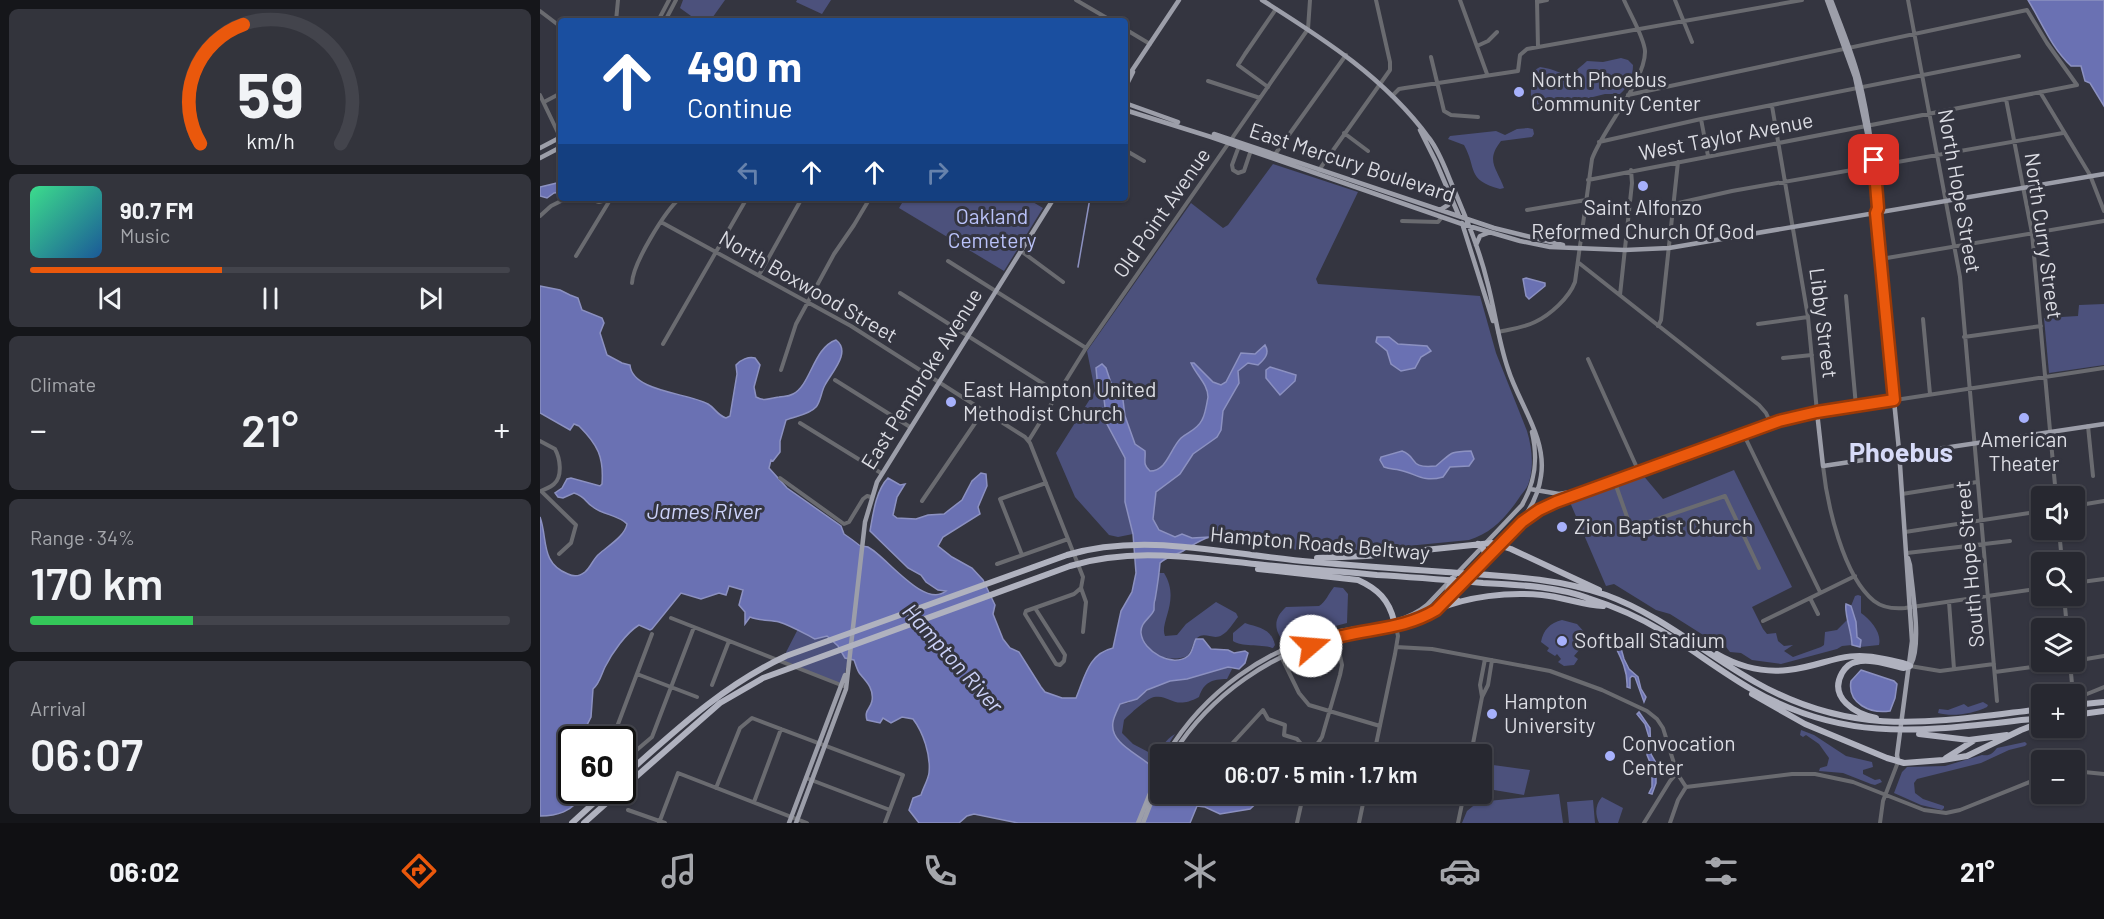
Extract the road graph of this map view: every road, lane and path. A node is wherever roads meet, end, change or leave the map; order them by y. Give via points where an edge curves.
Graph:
1 (618, 0) edge
2 (669, 0) edge
3 (676, 0) edge
4 (1076, 0) edge
5 (1179, 0) edge
6 (1262, 0) edge
7 (1310, 0) edge
8 (1376, 0) edge
9 (1460, 0) edge
10 (1547, 0) edge
11 (1624, 0) edge
12 (1675, 0) edge
13 (1802, 0) edge
14 (1829, 0) edge
15 (1908, 0) edge
16 (1537, 1) edge
17 (1276, 9) junction
18 (540, 11) edge
19 (616, 18) edge
20 (660, 18) edge
21 (667, 18) edge
22 (1107, 18) edge
23 (1683, 21) junction
24 (558, 25) edge
25 (1308, 29) junction
26 (1637, 29) junction
27 (1128, 31) edge
28 (1497, 32) dead end
29 (1915, 33) junction
30 (1692, 42) dead end
31 (1151, 44) junction
32 (1477, 46) junction
33 (1538, 47) junction
34 (1848, 49) junction
35 (1346, 55) junction
36 (2019, 56) dead end
37 (1431, 57) dead end
38 (1133, 72) junction
39 (1488, 74) junction
40 (1923, 75) junction
41 (1128, 78) edge
42 (1208, 81) dead end
43 (1128, 82) edge
44 (1437, 83) junction
45 (1379, 84) junction
46 (1268, 87) junction
47 (1859, 88) junction
48 (2040, 92) junction
49 (540, 94) edge
50 (558, 95) edge
51 (1628, 95) junction
52 (1392, 96) junction
53 (1260, 98) junction
54 (2006, 99) junction
55 (544, 102) junction
56 (1128, 104) edge
57 (1772, 106) junction
58 (1128, 111) edge
59 (1931, 113) junction
60 (1478, 117) dead end
61 (1701, 119) junction
62 (1867, 125) junction
63 (558, 132) edge
64 (1344, 133) junction
65 (2063, 133) junction
66 (558, 139) edge
67 (1230, 141) junction
68 (1599, 142) junction
69 (1779, 142) junction
70 (2014, 143) junction
71 (1239, 146) junction
72 (540, 148) edge
73 (558, 149) edge
74 (1251, 150) junction
75 (1368, 151) dead end
76 (1128, 152) edge
77 (1938, 155) junction
78 (1274, 156) junction
79 (1708, 156) junction
80 (540, 158) edge
81 (1144, 161) dead end
82 (1439, 161) junction
83 (1678, 162) junction
84 (1872, 167) junction
85 (1631, 170) junction
86 (1318, 171) junction
87 (2104, 174) edge
88 (2091, 175) junction
89 (1588, 180) junction
90 (1786, 182) junction
91 (2023, 189) junction
92 (1451, 198) junction
93 (1586, 200) junction
94 (561, 201) edge
95 (610, 201) edge
96 (677, 201) edge
97 (745, 201) edge
98 (800, 201) edge
99 (868, 201) edge
100 (1052, 201) edge
101 (1947, 201) junction
102 (1674, 204) junction
103 (1440, 210) junction
104 (1527, 210) dead end
105 (2104, 211) edge
106 (1876, 213) junction
107 (540, 216) edge
108 (1459, 216) junction
109 (1442, 217) junction
110 (1466, 219) junction
111 (1402, 221) dead end
112 (2104, 221) edge
113 (661, 222) junction
114 (1462, 224) junction
115 (1469, 226) junction
116 (1793, 227) junction
117 (1489, 233) junction
118 (2031, 233) junction
119 (1476, 244) junction
120 (1955, 246) junction
121 (1572, 247) junction
122 (1581, 248) junction
123 (1669, 248) junction
124 (1624, 250) junction
125 (1021, 251) junction
126 (716, 252) junction
127 (576, 256) dead end
128 (1881, 259) junction
129 (948, 261) dead end
130 (1579, 263) junction
131 (759, 275) junction
132 (1063, 282) dead end
133 (632, 283) dead end
134 (996, 291) junction
135 (900, 293) dead end
136 (1620, 296) junction
137 (1846, 296) dead end
138 (808, 302) junction
139 (1808, 317) junction
140 (1923, 319) dead end
141 (1758, 324) dead end
142 (1658, 326) junction
143 (2042, 326) junction
144 (1497, 332) junction
145 (968, 336) junction
146 (1964, 337) junction
147 (663, 344) dead end
148 (1086, 348) junction
149 (1812, 355) junction
150 (1588, 358) dead end
151 (1783, 358) dead end
152 (2104, 368) edge
153 (781, 370) dead end
154 (2046, 377) junction
155 (835, 380) dead end
156 (939, 381) junction
157 (1969, 388) junction
158 (1059, 393) junction
159 (1930, 394) junction
160 (1894, 400) junction
161 (1856, 406) junction
162 (984, 410) junction
163 (1817, 412) junction
164 (800, 423) dead end
165 (1530, 423) junction
166 (1771, 423) junction
167 (2104, 424) edge
168 (2088, 426) junction
169 (909, 427) junction
170 (2050, 432) junction
171 (1743, 433) junction
172 (1029, 440) junction
173 (540, 441) edge
174 (1975, 444) junction
175 (1899, 455) junction
176 (1823, 466) junction
177 (1638, 470) junction
178 (881, 473) junction
179 (2092, 476) dead end
180 (780, 478) dead end
181 (1614, 480) junction
182 (1977, 482) junction
183 (1046, 483) junction
184 (2055, 486) edge
185 (1530, 489) junction
186 (1588, 489) junction
187 (540, 491) edge
188 (1539, 491) junction
189 (1902, 495) junction
190 (872, 497) junction
191 (922, 501) dead end
192 (2104, 501) edge
193 (2085, 504) edge
194 (2031, 513) edge
195 (1981, 520) junction
196 (1522, 522) junction
197 (1905, 532) junction
198 (1068, 538) junction
199 (2010, 541) dead end
200 (1489, 542) junction
201 (1983, 544) junction
202 (1500, 545) junction
203 (1480, 546) junction
204 (559, 554) dead end
205 (1022, 555) junction
206 (1907, 556) junction
207 (1260, 557) junction
208 (1226, 561) junction
209 (997, 564) dead end
210 (1759, 568) dead end
211 (1475, 571) junction
212 (1855, 576) junction
213 (1452, 579) junction
214 (2104, 579) edge
215 (2085, 582) edge
216 (1081, 588) junction
217 (2031, 590) edge
218 (1820, 592) junction
219 (1449, 597) junction
220 (1988, 597) junction
221 (1810, 598) junction
222 (1460, 600) junction
223 (1949, 602) junction
224 (1629, 605) junction
225 (1610, 606) junction
226 (1035, 608) junction
227 (1912, 608) junction
228 (1436, 610) junction
229 (1818, 614) dead end
230 (671, 618) dead end
231 (1763, 621) dead end
232 (1395, 624) junction
233 (694, 627) junction
234 (1083, 632) dead end
235 (1678, 632) junction
236 (652, 634) dead end
237 (1336, 637) junction
238 (729, 641) junction
239 (1396, 647) junction
240 (1279, 652) junction
241 (2104, 656) edge
242 (1282, 657) junction
243 (1704, 658) junction
244 (1485, 659) junction
245 (2085, 659) edge
246 (1492, 660) junction
247 (1994, 664) junction
248 (1910, 666) junction
249 (2031, 667) edge
250 (1954, 669) junction
251 (1995, 672) junction
252 (2070, 672) edge
253 (637, 674) junction
254 (712, 685) dead end
255 (671, 687) junction
256 (844, 687) junction
257 (2104, 687) edge
258 (697, 697) dead end
259 (1482, 697) junction
260 (1997, 701) dead end
261 (2104, 702) edge
262 (2085, 704) edge
263 (2031, 710) edge
264 (1329, 711) junction
265 (2104, 711) edge
266 (2085, 714) edge
267 (2031, 719) edge
268 (1945, 720) junction
269 (617, 726) edge
270 (1380, 726) junction
271 (2031, 726) edge
272 (1868, 728) junction
273 (781, 729) junction
274 (2012, 734) junction
275 (1976, 740) junction
276 (1174, 744) edge
277 (1180, 744) edge
278 (1232, 744) edge
279 (1301, 744) edge
280 (1317, 744) edge
281 (1376, 744) edge
282 (1473, 744) edge
283 (822, 745) junction
284 (636, 751) edge
285 (1943, 760) junction
286 (1898, 762) junction
287 (636, 766) edge
288 (2085, 772) edge
289 (1677, 773) junction
290 (2104, 774) edge
291 (636, 778) edge
292 (809, 779) junction
293 (2031, 781) edge
294 (1686, 787) junction
295 (716, 788) junction
296 (1150, 793) edge
297 (1885, 794) junction
298 (754, 802) junction
299 (593, 804) edge
300 (606, 804) edge
301 (1150, 804) edge
302 (1363, 804) edge
303 (1462, 804) edge
304 (1301, 805) dead end
305 (628, 810) dead end
306 (890, 810) junction
307 (791, 817) junction
308 (797, 821) edge
309 (661, 822) edge
310 (572, 823) edge
311 (584, 823) edge
312 (789, 823) edge
313 (807, 823) edge
314 (885, 823) edge
315 (1138, 823) edge
316 (1143, 823) edge
317 (1297, 823) edge
318 (1359, 823) edge
319 (1458, 823) edge
320 (1644, 823) edge
321 (1670, 823) edge
322 (1880, 823) edge

1 - 19 street
2 - 20 street
3 - 21 street
4 - 22 street
5 - 31 main road
6 - 17 main road
7 - 25 street
8 - 45 street via 1390,66
9 - 32 street
10 - 16 street
11 - 26 street
12 - 23 street
13 - 23 street
14 - 34 main road
15 - 29 street, North Hope Street
16 - 33 street
17 - 25 main road
17 - 46 street via 1239,65
18 - 24 street
23 - 26 street
23 - 30 street
25 - 35 main road
25 - 46 street, Old Point Avenue
26 - 33 street
26 - 51 street via 1644,57
27 - 31 street
28 - 32 street
29 - 34 street
29 - 40 street, North Hope Street
29 - 48 street, West Taylor Avenue via 2027,10 2077,85
31 - 38 main road
32 - 39 street
33 - 39 street via 1521,52 1518,71
34 - 47 main road
34 - 51 street
35 - 45 main road
35 - 78 street
36 - 40 street
37 - 44 street
38 - 41 main road
38 - 43 main road
39 - 44 street
40 - 47 street
40 - 59 street, North Hope Street
42 - 53 street
44 - 52 street via 1401,88
44 - 60 street via 1446,113
45 - 52 main road
45 - 64 street
46 - 53 street, Old Point Avenue
47 - 57 street
47 - 62 main road
48 - 54 street, West Taylor Avenue
48 - 65 street
49 - 55 street
50 - 55 street
51 - 68 street
52 - 82 main road via 1430,138
53 - 67 street, Old Point Avenue
54 - 59 street, West Taylor Avenue
54 - 70 street, North Curry Street
55 - 63 street
56 - 67 main road, East Mercury Boulevard
57 - 61 street
57 - 69 street, Libby Street
58 - 67 main road, East Mercury Boulevard
59 - 62 street, West Taylor Avenue
59 - 77 street, North Hope Street
61 - 68 street
61 - 79 street
62 - 69 street, West Taylor Avenue
62 - 84 main road
64 - 75 street
64 - 86 street
65 - 70 street
65 - 88 street
66 - 72 main road
67 - 71 main road, East Mercury Boulevard
67 - 78 main road, East Mercury Boulevard
67 - 148 street, Old Point Avenue
68 - 89 street
69 - 79 street, West Taylor Avenue
69 - 90 street, Libby Street
70 - 77 street
70 - 91 street, North Curry Street
71 - 74 main road, East Mercury Boulevard
71 - 74 street via 1232,165 1238,173 1244,171
73 - 80 main road
74 - 78 main road, East Mercury Boulevard
76 - 81 street
77 - 84 street
77 - 101 street, North Hope Street
78 - 86 main road, East Mercury Boulevard
79 - 83 street, West Taylor Avenue
82 - 92 main road
82 - 110 main road
83 - 85 street, West Taylor Avenue
83 - 102 street
84 - 90 street
84 - 106 main road
85 - 89 street, West Taylor Avenue
85 - 124 street
86 - 103 main road, East Mercury Boulevard
86 - 109 main road, East Mercury Boulevard
87 - 88 main road, East Mercury Boulevard
88 - 91 main road, East Mercury Boulevard
88 - 105 street
89 - 93 street
90 - 102 street
90 - 116 street, Libby Street
91 - 101 main road, East Mercury Boulevard
91 - 118 street, North Curry Street
92 - 103 main road
92 - 108 main road
93 - 104 street
93 - 122 street
94 - 107 street
95 - 127 street
96 - 113 street
97 - 126 street
98 - 131 street
99 - 138 street
100 - 125 main road, East Pembroke Avenue
101 - 106 main road, East Mercury Boulevard
101 - 120 street, North Hope Street
102 - 123 street
103 - 108 main road, East Mercury Boulevard
106 - 116 main road, East Mercury Boulevard
106 - 128 main road
108 - 110 main road, East Mercury Boulevard
108 - 114 main road
109 - 111 street via 1438,222
109 - 114 main road, East Mercury Boulevard
110 - 115 main road
110 - 121 main road, East Mercury Boulevard
112 - 118 street
113 - 126 street, North Boxwood Street
113 - 133 street via 635,268
114 - 115 main road, East Mercury Boulevard
114 - 144 main road
115 - 117 main road, East Mercury Boulevard
115 - 119 main road
116 - 123 main road, East Mercury Boulevard
116 - 139 street, Libby Street
117 - 119 main road via 1480,236
117 - 121 main road, East Mercury Boulevard via 1538,245
118 - 120 street
118 - 143 street, North Curry Street
119 - 144 main road
120 - 128 street
120 - 146 street, North Hope Street
121 - 122 main road, East Mercury Boulevard
122 - 124 main road, East Mercury Boulevard
122 - 130 street
123 - 124 main road, East Mercury Boulevard
123 - 142 street
124 - 136 street
125 - 132 street
125 - 134 main road, East Pembroke Avenue
126 - 131 street, North Boxwood Street
126 - 147 street
128 - 160 main road
129 - 134 street
130 - 136 street
130 - 144 street via 1572,290 1543,317
131 - 138 street, North Boxwood Street
134 - 145 main road, East Pembroke Avenue
134 - 148 street
135 - 145 street
136 - 142 street
137 - 161 street
138 - 153 street
138 - 156 street, North Boxwood Street
139 - 141 street
139 - 149 street, Libby Street
140 - 159 street
142 - 166 street via 1759,405
143 - 146 street
143 - 154 street, North Curry Street
144 - 165 main road
145 - 156 main road, East Pembroke Avenue
145 - 158 street
146 - 157 street, North Hope Street
148 - 158 street, Old Point Avenue
149 - 151 street
149 - 163 street, Libby Street
150 - 177 street
152 - 154 street
154 - 157 street
154 - 170 street, North Curry Street
155 - 169 street
156 - 162 street, North Boxwood Street
156 - 169 main road, East Pembroke Avenue
157 - 159 street
157 - 174 street, South Hope Street
158 - 172 street, Old Point Avenue
159 - 160 street
160 - 161 street
160 - 175 main road
161 - 163 street
162 - 172 street, North Boxwood Street
162 - 191 street
163 - 166 main road
163 - 176 main road, Libby Street
164 - 178 street
165 - 185 main road via 1536,456
165 - 188 main road via 1541,449
166 - 171 main road
167 - 168 main road
168 - 170 main road
168 - 179 street
169 - 178 main road, East Pembroke Avenue
170 - 174 main road
170 - 184 street, North Curry Street
171 - 177 main road
171 - 218 street
172 - 183 street
173 - 187 street via 555,449 559,469 554,484
174 - 175 main road
174 - 182 street, South Hope Street
175 - 176 main road
175 - 189 main road
176 - 212 street, Libby Street via 1831,515
177 - 181 main road
178 - 190 main road, East Pembroke Avenue
180 - 190 street via 844,524 863,499
181 - 186 main road
181 - 210 street via 1630,528 1725,496
182 - 189 street
182 - 195 street, South Hope Street
183 - 198 street
183 - 205 street via 1000,499
185 - 188 main road
185 - 200 main road via 1518,511
186 - 188 main road via 1564,494
186 - 196 main road via 1544,507
187 - 204 street via 576,525 571,543
188 - 196 main road
189 - 197 main road
190 - 256 main road, East Pembroke Avenue
192 - 193 street
194 - 195 street
195 - 197 street
195 - 201 street, South Hope Street
196 - 202 main road
197 - 206 main road
198 - 205 street
198 - 216 street via 1083,577
199 - 201 street
200 - 202 highway
200 - 203 highway
201 - 206 street
201 - 220 street, South Hope Street
202 - 211 main road
202 - 224 highway
203 - 207 highway via 1333,558
203 - 211 highway via 1485,555
203 - 213 main road
205 - 209 street
206 - 227 main road
207 - 224 highway, Hampton Roads Beltway via 1565,584
207 - 287 highway, Hampton Roads Beltway via 1130,544 1080,551 766,665 720,694
208 - 225 highway, Hampton Roads Beltway via 1553,589
208 - 232 highway via 1250,568 1358,580 1383,596
208 - 291 highway, Hampton Roads Beltway via 1128,554 1081,563 781,671 720,703
211 - 219 main road
212 - 218 street
212 - 227 street, Libby Street via 1875,602 1891,608
213 - 219 highway
213 - 232 main road via 1420,611
214 - 215 street
216 - 226 street
216 - 234 street via 1086,602
217 - 220 street, Libby Street
218 - 221 street
219 - 222 highway
219 - 228 main road
220 - 223 street, Libby Street
220 - 247 street, South Hope Street
221 - 229 street
221 - 231 street
222 - 225 highway via 1527,595
222 - 228 highway
223 - 227 street, Libby Street
223 - 250 street
224 - 235 highway, Hampton Roads Beltway
225 - 243 highway, Hampton Roads Beltway via 1648,623
226 - 226 street via 1026,611 1025,617 1059,665 1065,656
227 - 248 main road via 1917,647
228 - 232 main road via 1414,621
230 - 233 street
232 - 237 main road
232 - 239 street
232 - 240 main road via 1324,635
233 - 238 street
233 - 255 street
235 - 248 highway via 1729,660 1761,670 1793,669 1856,655
235 - 268 highway, Hampton Roads Beltway via 1761,686 1821,711 1889,723
236 - 253 street
237 - 242 main road
237 - 264 street via 1342,665
238 - 254 street
238 - 256 street
239 - 244 street
239 - 270 street
240 - 242 street
240 - 276 main road via 1248,669 1218,693
241 - 245 street
242 - 264 street via 1305,701
242 - 277 main road via 1222,697
243 - 272 highway, Hampton Roads Beltway via 1785,706 1829,721
243 - 286 highway via 1781,712
244 - 246 street
244 - 259 street
246 - 259 street
246 - 289 street via 1554,672 1647,711 1663,728
247 - 250 street
247 - 251 street, South Hope Street
248 - 250 street via 1938,671
248 - 268 highway via 1852,663 1839,678 1841,696 1852,709 1872,717
248 - 286 main road
249 - 251 street
251 - 260 street, South Hope Street
252 - 257 street via 2078,692 2087,694
253 - 255 street
253 - 269 street
255 - 258 street
255 - 284 street via 652,737
256 - 283 main road, East Pembroke Avenue
259 - 282 street
261 - 262 highway
263 - 268 highway, Hampton Roads Beltway
264 - 270 street
264 - 280 street
265 - 266 highway
267 - 272 highway, Hampton Roads Beltway via 1924,730
270 - 281 street
271 - 274 highway
272 - 275 highway
273 - 283 street
273 - 295 street via 752,718 746,722
273 - 298 street
274 - 275 highway
274 - 285 highway via 1975,753
275 - 285 highway
278 - 279 street via 1263,710 1268,719 1285,725 1284,735
283 - 292 main road, East Pembroke Avenue
283 - 306 street via 903,775
285 - 286 highway
286 - 297 street
288 - 290 street
289 - 294 street
289 - 320 street
292 - 306 street
292 - 307 main road, East Pembroke Avenue
292 - 308 main road, East Pembroke Avenue
293 - 297 street via 1946,813 1924,810
294 - 297 street via 1807,774 1846,780
294 - 321 street
295 - 298 street
295 - 309 street via 678,773
296 - 315 main road
297 - 322 street
298 - 307 street
299 - 310 highway
300 - 311 highway, Hampton Roads Beltway
301 - 316 main road
302 - 318 street
303 - 319 street
304 - 317 street
305 - 309 street
306 - 314 street
307 - 308 street
307 - 312 main road, East Pembroke Avenue
308 - 313 street

